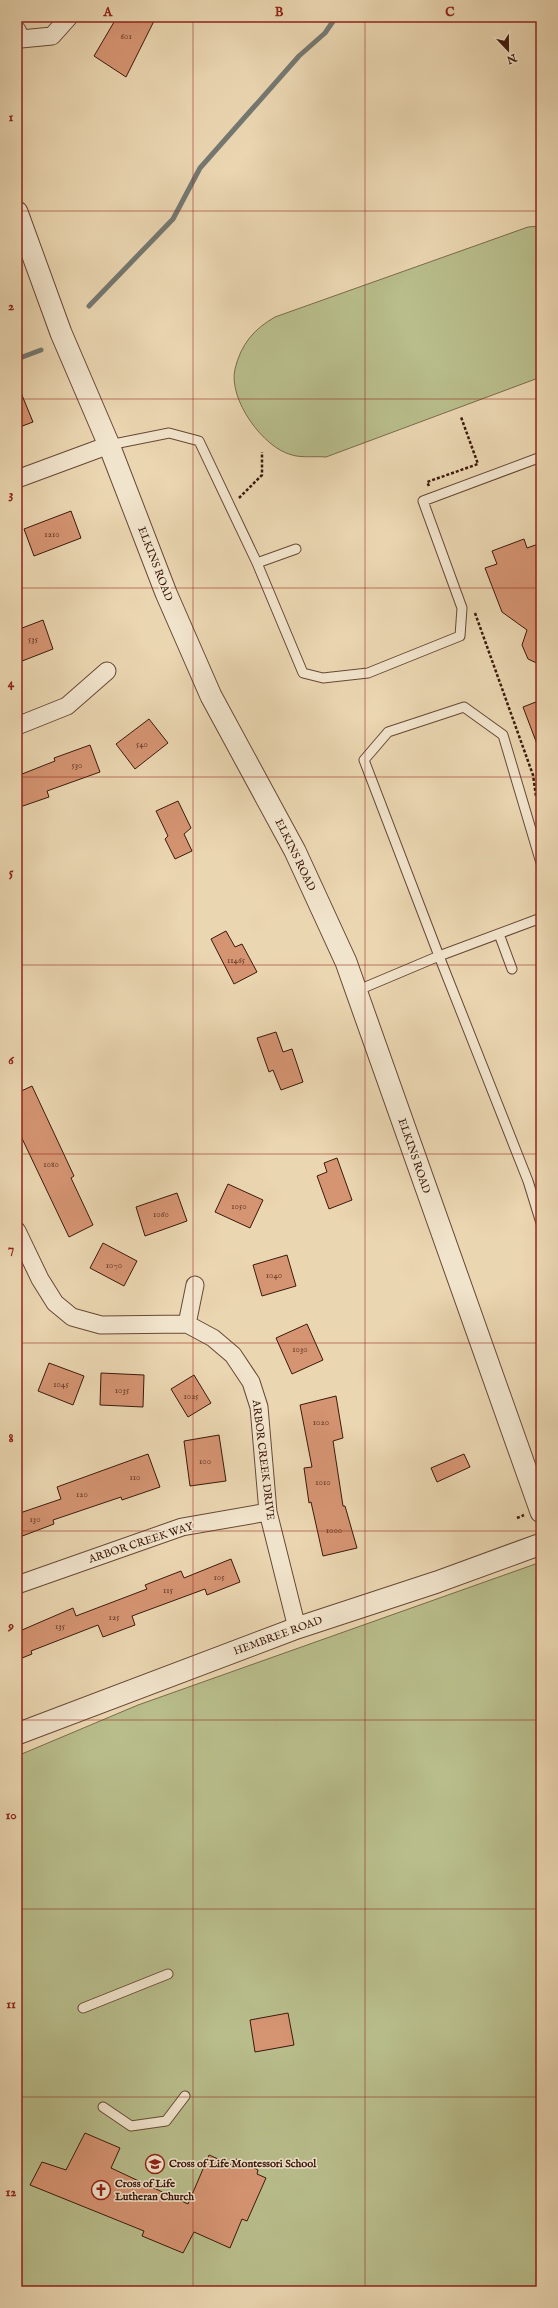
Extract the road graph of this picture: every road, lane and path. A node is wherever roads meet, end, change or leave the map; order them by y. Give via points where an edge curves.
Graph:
1 (70, 17) edge
2 (17, 30) edge
3 (17, 212) edge
4 (461, 418) dead end
5 (109, 445) junction
6 (262, 452) dead end
7 (541, 457) edge
8 (17, 479) edge
9 (433, 497) junction
10 (230, 506) junction
11 (296, 549) dead end
12 (257, 563) junction
13 (474, 610) dead end
14 (107, 671) dead end
15 (17, 726) edge
16 (536, 798) dead end
17 (541, 863) edge
18 (541, 918) edge
19 (500, 934) junction
20 (439, 956) junction
21 (512, 969) dead end
22 (356, 991) junction
23 (541, 1223) edge
24 (17, 1231) edge
25 (194, 1285) dead end
26 (187, 1324) junction
27 (268, 1512) junction
28 (541, 1512) edge
29 (541, 1544) edge
30 (541, 1575) edge
31 (538, 1577) dead end
32 (17, 1585) edge
33 (297, 1628) junction
34 (17, 1734) edge
35 (168, 1974) dead end
36 (83, 2008) dead end
37 (185, 2096) dead end
38 (103, 2107) dead end

1 - 2 street via 52,36 21,39
3 - 5 street, ELKINS ROAD via 62,332
4 - 9 path via 478,464 427,482
5 - 8 street
5 - 10 lane via 169,433 199,440
5 - 22 street, ELKINS ROAD via 166,593 211,696 295,851 346,962
6 - 10 path via 262,475
7 - 9 lane
9 - 12 lane via 423,501 462,608 460,636 368,673 323,678 303,673
10 - 12 lane
11 - 12 lane
13 - 16 path via 533,774
14 - 15 street via 67,706
17 - 20 lane via 503,735 464,707 388,732 364,760
18 - 19 lane
19 - 20 lane
19 - 21 lane
20 - 22 lane
20 - 23 lane via 528,1181
22 - 28 street, ELKINS ROAD
24 - 26 street, ARBOR CREEK DRIVE via 40,1279 55,1303 72,1317 101,1325
25 - 26 street
26 - 27 street, ARBOR CREEK DRIVE via 214,1338 233,1355 251,1382 259,1407
27 - 32 street, ARBOR CREEK WAY via 182,1527
27 - 33 street, ARBOR CREEK DRIVE
29 - 33 street, HEMBREE ROAD via 437,1582
30 - 31 path
33 - 34 street, HEMBREE ROAD
35 - 36 lane
37 - 38 lane via 166,2121 130,2126

